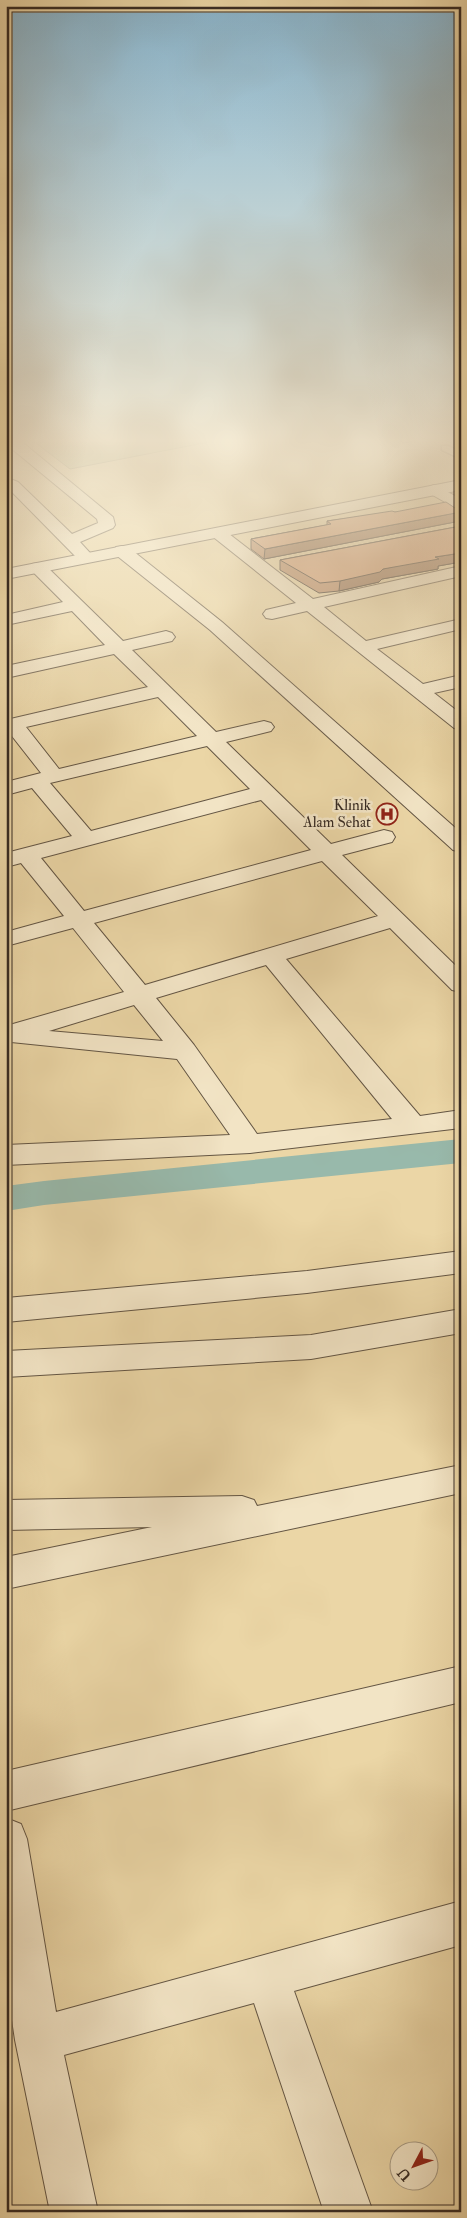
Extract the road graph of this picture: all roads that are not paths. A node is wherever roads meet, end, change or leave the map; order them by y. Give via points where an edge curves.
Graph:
1 (70, 540) edge
2 (178, 541) edge
3 (227, 541) edge
4 (122, 551) junction
5 (87, 558) junction
6 (280, 563) dead end
7 (261, 567) junction
8 (38, 568) junction
9 (461, 571) edge
10 (6, 574) edge
11 (76, 605) junction
12 (309, 605) junction
13 (272, 614) dead end
14 (6, 620) edge
15 (461, 624) edge
16 (166, 637) dead end
17 (363, 647) junction
18 (119, 648) junction
19 (6, 672) edge
20 (461, 681) edge
21 (162, 690) junction
22 (419, 691) junction
23 (461, 724) edge
24 (10, 725) edge
25 (264, 727) dead end
26 (212, 739) junction
27 (45, 779) junction
28 (6, 790) edge
29 (265, 792) junction
30 (384, 838) dead end
31 (86, 839) junction
32 (461, 845) edge
33 (327, 853) junction
34 (17, 857) edge
35 (394, 919) junction
36 (80, 920) junction
37 (6, 940) edge
38 (270, 956) junction
39 (461, 984) edge
40 (140, 994) junction
41 (6, 1035) edge
42 (185, 1051) junction
43 (461, 1119) edge
44 (413, 1126) junction
45 (250, 1144) junction
46 (6, 1154) edge
47 (461, 1262) edge
48 (6, 1310) edge
49 (461, 1320) edge
50 (6, 1364) edge
51 (461, 1479) edge
52 (310, 1510) junction
53 (6, 1516) edge
54 (6, 1573) edge
55 (461, 1684) edge
56 (6, 1791) edge
57 (6, 1839) edge
58 (461, 1923) edge
59 (267, 1977) junction
60 (38, 2040) junction
61 (74, 2212) edge
62 (349, 2212) edge

1 - 5 street
2 - 4 street
3 - 7 street
4 - 5 street
4 - 32 street via 216,626
5 - 8 street
6 - 7 street
7 - 12 street
8 - 10 street
8 - 11 street
9 - 12 street
11 - 14 street
11 - 18 street
12 - 13 street
12 - 17 street
15 - 17 street
16 - 18 street
17 - 22 street
18 - 19 street
18 - 21 street
20 - 22 street
21 - 24 street
21 - 26 street
22 - 23 street
24 - 27 street
25 - 26 street
26 - 27 street
26 - 29 street
27 - 28 street
27 - 31 street
29 - 31 street
29 - 33 street
30 - 33 street
31 - 34 street
33 - 35 street
33 - 36 street
34 - 36 street
35 - 38 street
35 - 39 street
36 - 37 street
36 - 40 street
38 - 40 street
38 - 44 street
40 - 41 street
40 - 42 street
41 - 42 street
42 - 45 street
43 - 44 street
44 - 45 street
45 - 46 street
47 - 48 street via 307,1282
49 - 50 street via 311,1347
51 - 52 street
52 - 53 street
52 - 54 street
55 - 56 street
57 - 60 street
58 - 59 street
59 - 60 street
59 - 62 street
60 - 61 street

